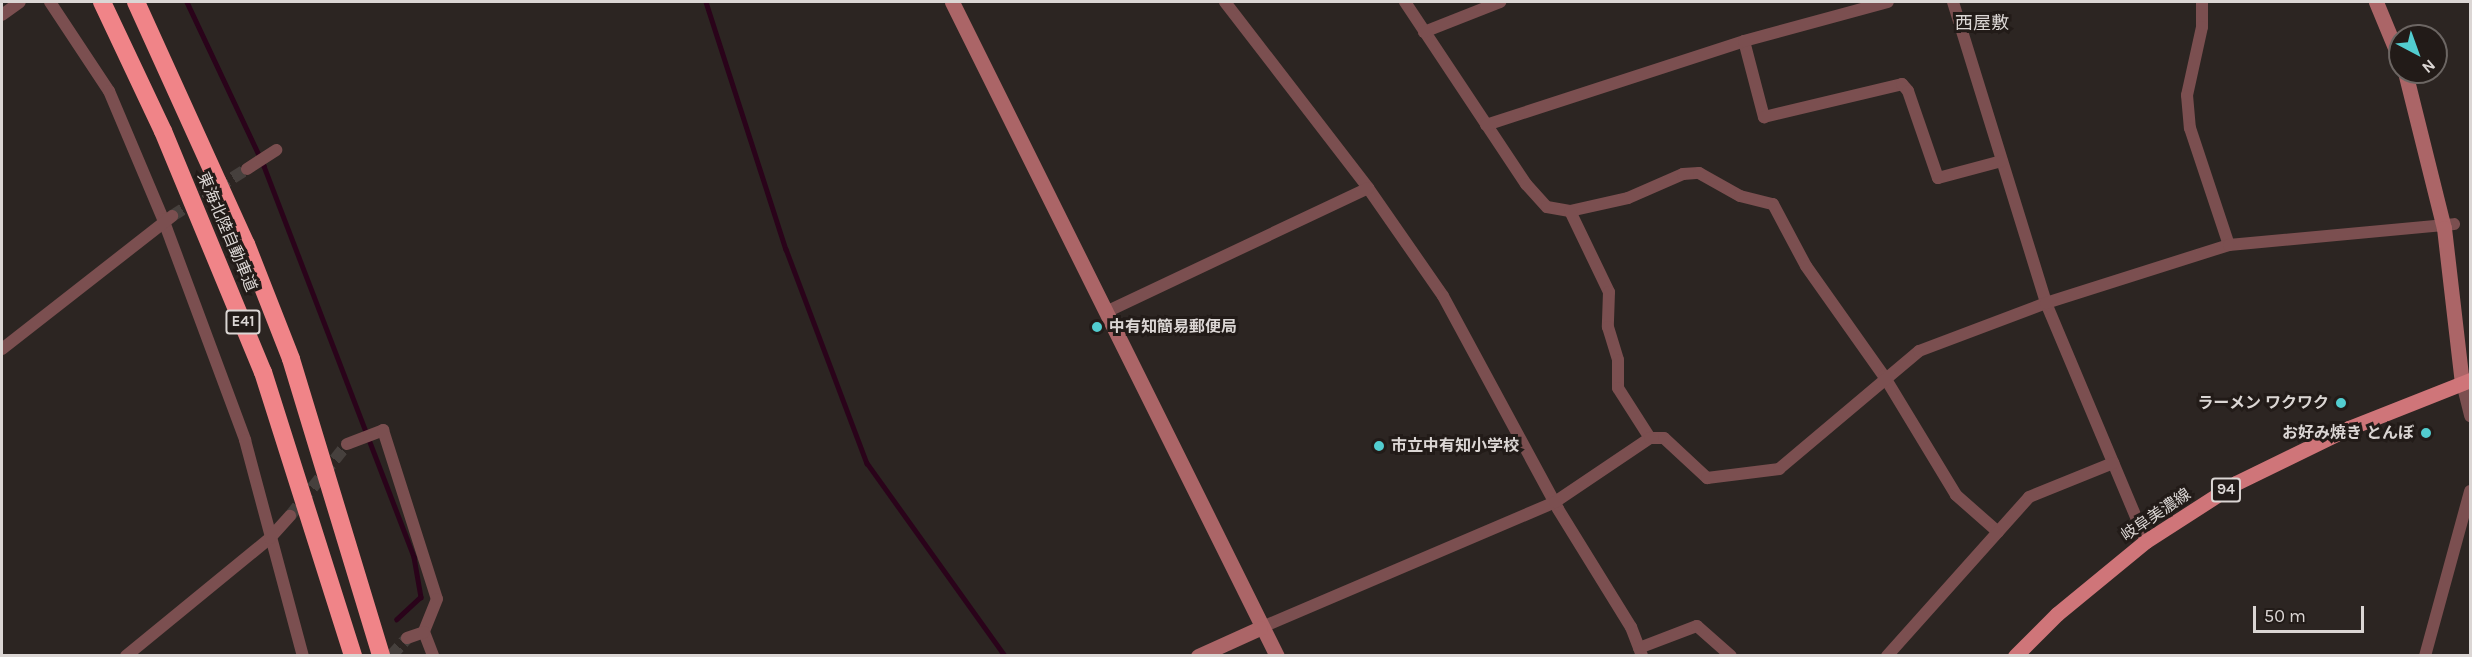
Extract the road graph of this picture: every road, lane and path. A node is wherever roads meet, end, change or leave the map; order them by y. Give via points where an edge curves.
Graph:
1 (20, 2) edge
2 (50, 2) edge
3 (102, 2) edge
4 (136, 2) edge
5 (952, 2) edge
6 (1406, 2) edge
7 (1500, 2) edge
8 (1888, 2) edge
9 (1953, 2) edge
10 (2202, 2) edge
11 (2376, 2) edge
12 (1232, 3) edge
13 (2, 15) edge
14 (2388, 31) edge
15 (1424, 32) junction
16 (1744, 41) junction
17 (2408, 84) edge
18 (1486, 125) junction
19 (273, 152) dead end
20 (2002, 161) junction
21 (250, 167) tunnel mouth
22 (1368, 188) junction
23 (1570, 211) junction
24 (168, 217) junction
25 (2449, 226) junction
26 (2229, 245) junction
27 (2046, 303) junction
28 (1106, 312) junction
29 (2, 349) edge
30 (1884, 376) junction
31 (2466, 381) edge
32 (2470, 416) edge
33 (1650, 438) junction
34 (352, 442) tunnel mouth
35 (2113, 463) junction
36 (2470, 491) edge
37 (1555, 502) junction
38 (309, 506) junction
39 (290, 516) tunnel mouth
40 (1998, 532) junction
41 (270, 538) junction
42 (2146, 541) junction
43 (1260, 628) junction
44 (424, 632) junction
45 (407, 638) tunnel mouth
46 (1640, 652) edge
47 (126, 656) edge
48 (303, 656) edge
49 (345, 656) edge
50 (353, 656) edge
51 (382, 656) edge
52 (433, 656) edge
53 (1198, 656) edge
54 (1277, 656) edge
55 (1731, 656) edge
56 (1887, 656) edge
57 (2015, 656) edge
58 (2425, 656) edge

1 - 13 street
2 - 24 street via 109,91
3 - 38 highway, 東海北陸自動車道 / E41 via 221,266
4 - 51 highway, 東海北陸自動車道 / E41 via 237,223 291,359
5 - 28 street
6 - 15 street
7 - 15 street
8 - 16 street
9 - 20 street
10 - 26 street via 2202,27 2187,95 2190,128
11 - 14 street
12 - 22 street
15 - 18 street
16 - 18 street
16 - 20 street via 1764,117 1902,84 1908,91 1938,178
17 - 25 street
18 - 23 street via 1547,207
19 - 21 street
20 - 27 street
22 - 28 street
22 - 37 street via 1443,296
23 - 30 street via 1628,198 1683,174 1699,173 1740,196 1767,199 1838,315
23 - 33 street via 1609,292 1608,327 1618,360 1618,388
24 - 29 street
24 - 41 street via 245,440
25 - 26 street
25 - 31 street
26 - 27 street
27 - 30 street via 1932,344
27 - 35 street
28 - 43 street
30 - 33 street via 1779,469 1707,478 1664,438
30 - 40 street via 1956,495
31 - 32 street
31 - 42 main road, 岐阜美濃線 / 94 via 2349,428 2247,478
33 - 37 street
34 - 44 street via 383,430 437,599
35 - 40 street via 2029,497
35 - 42 street
36 - 58 street
37 - 43 street
37 - 46 street
38 - 49 highway
38 - 50 highway, 東海北陸自動車道 / E41
39 - 41 street
40 - 56 street
41 - 47 street
41 - 48 street
42 - 57 main road, 岐阜美濃線 / 94 via 2057,614
43 - 53 street
43 - 54 street
44 - 45 street
44 - 52 street
46 - 55 street via 1696,626

